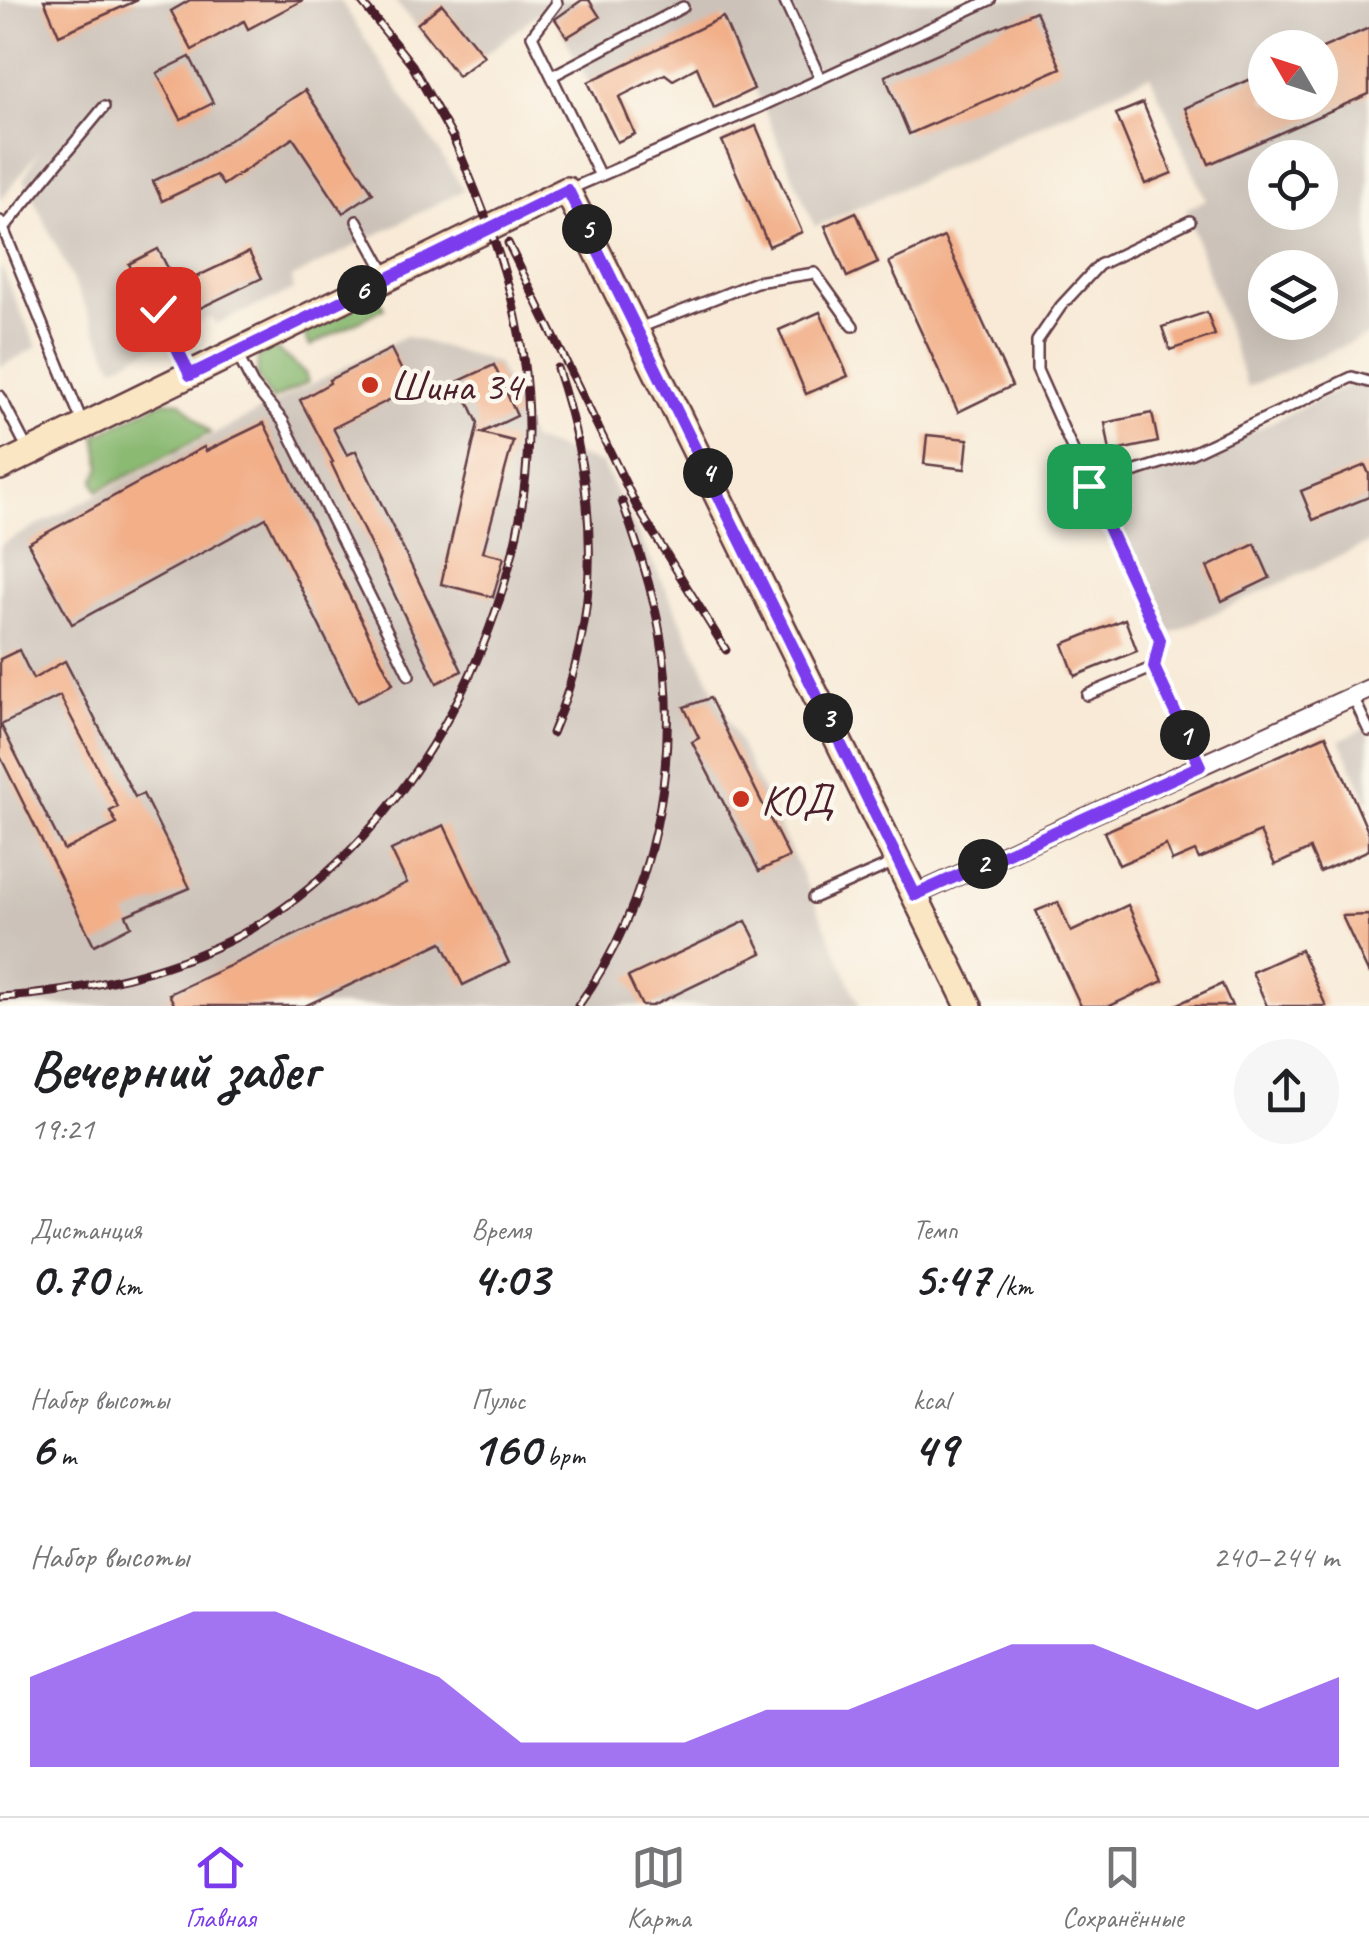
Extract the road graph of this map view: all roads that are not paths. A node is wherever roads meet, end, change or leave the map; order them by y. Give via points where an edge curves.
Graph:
1 (556, 0) edge
2 (784, 0) edge
3 (990, 0) edge
4 (683, 7) dead end
5 (552, 76) junction
6 (820, 78) junction
7 (104, 107) dead end
8 (600, 176) junction
9 (568, 190) junction
10 (358, 221) dead end
11 (1190, 221) dead end
12 (2, 224) edge
13 (388, 278) junction
14 (158, 309) dead end
15 (853, 326) dead end
16 (637, 329) junction
17 (236, 352) junction
18 (190, 375) junction
19 (1369, 382) edge
20 (0, 396) edge
21 (84, 426) junction
22 (30, 453) junction
23 (0, 467) edge
24 (1089, 486) junction
25 (1154, 667) junction
26 (409, 675) dead end
27 (1361, 693) edge
28 (1087, 695) dead end
29 (1369, 731) edge
30 (1200, 766) junction
31 (898, 861) junction
32 (915, 895) junction
33 (813, 898) dead end
34 (969, 1006) edge

1 - 5 lane via 532,36
2 - 6 lane
3 - 6 lane
4 - 5 lane
5 - 8 lane
6 - 8 lane
7 - 12 lane
8 - 9 lane
9 - 13 street
9 - 16 street
10 - 13 lane
11 - 24 lane via 1099,265 1037,340 1037,370
12 - 21 lane
13 - 17 street
14 - 18 lane
15 - 16 lane via 815,273 756,282
16 - 31 street
17 - 18 street
17 - 26 lane via 283,422
18 - 21 street
19 - 24 lane via 1352,377 1190,454
20 - 22 lane
21 - 22 street
22 - 23 street
24 - 25 lane via 1160,640
25 - 28 lane
25 - 30 lane
27 - 29 lane
27 - 30 street
30 - 32 street
31 - 32 street
31 - 33 lane
32 - 34 street

